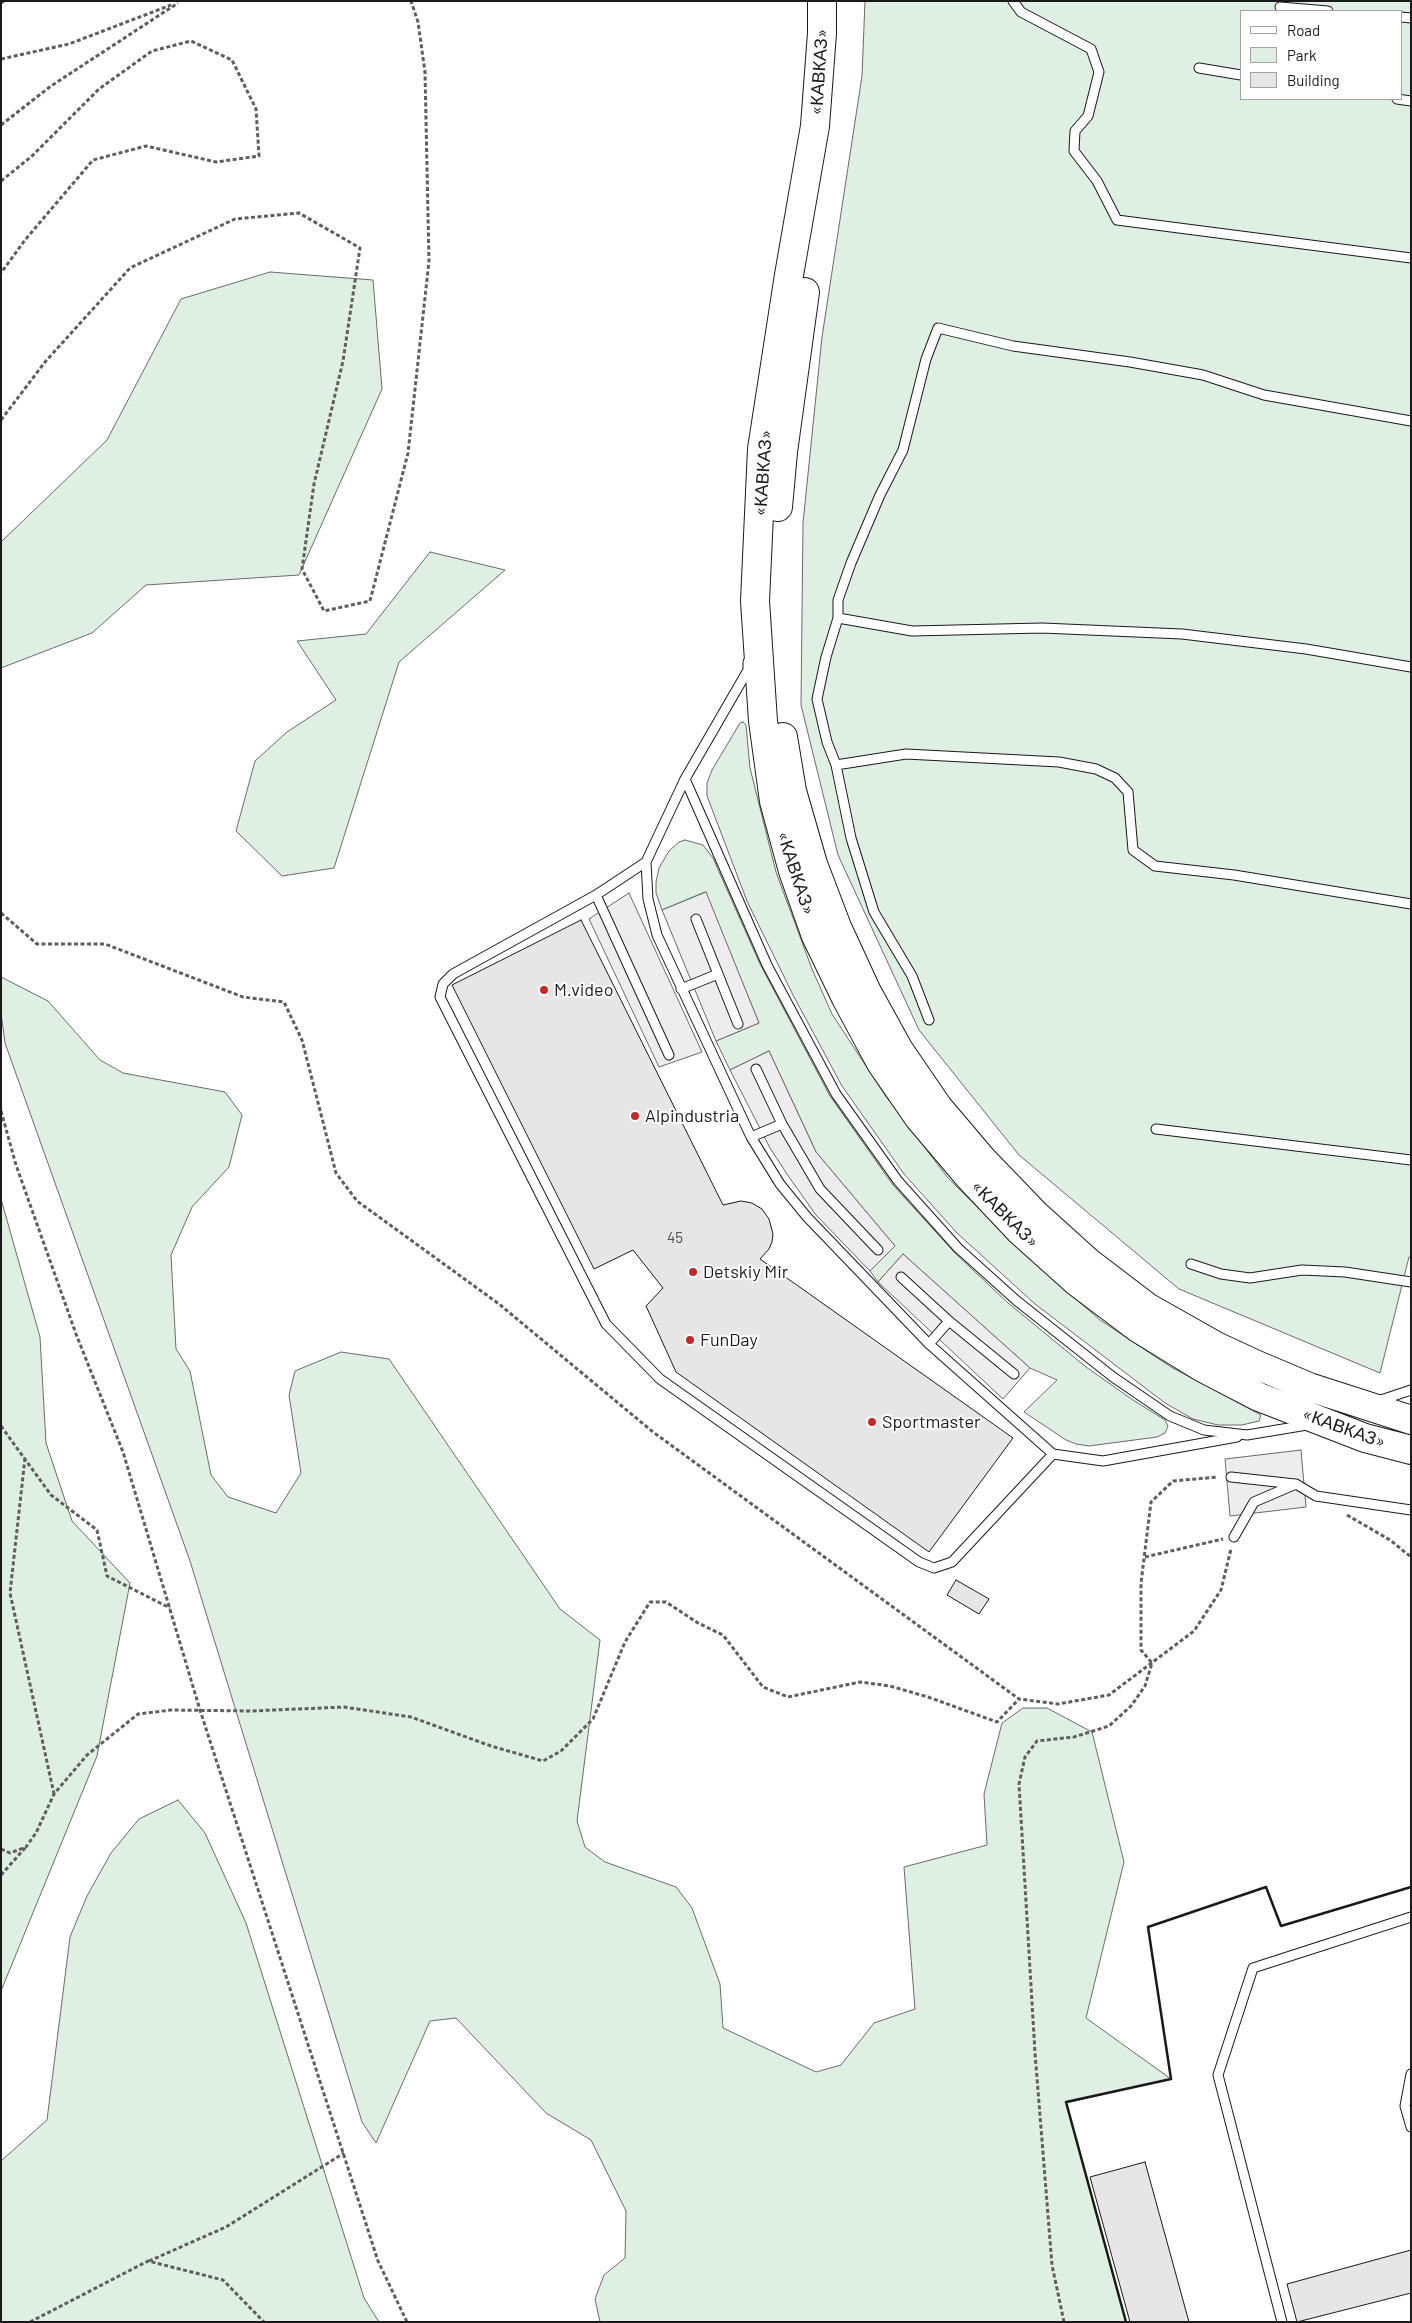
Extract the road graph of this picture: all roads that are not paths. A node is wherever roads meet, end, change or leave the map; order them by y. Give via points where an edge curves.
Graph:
1 (822, 1) edge
2 (838, 1) edge
3 (1014, 1) edge
4 (1280, 7) dead end
5 (1316, 10) edge
6 (1199, 68) dead end
7 (1240, 75) edge
8 (1411, 258) edge
9 (1411, 422) edge
10 (762, 449) junction
11 (749, 525) dead end
12 (838, 618) junction
13 (747, 650) dead end
14 (1411, 667) edge
15 (836, 766) junction
16 (685, 779) junction
17 (646, 862) junction
18 (596, 895) junction
19 (1411, 904) edge
20 (696, 919) dead end
21 (718, 974) junction
22 (681, 989) junction
23 (929, 1020) dead end
24 (738, 1024) dead end
25 (669, 1055) dead end
26 (756, 1069) dead end
27 (782, 1124) junction
28 (1156, 1129) dead end
29 (751, 1137) junction
30 (1411, 1160) edge
31 (878, 1250) dead end
32 (1191, 1264) dead end
33 (901, 1277) dead end
34 (1411, 1282) edge
35 (949, 1321) junction
36 (929, 1344) junction
37 (1014, 1374) dead end
38 (1411, 1390) edge
39 (1349, 1400) junction
40 (1411, 1420) edge
41 (1327, 1424) junction
42 (1247, 1435) junction
43 (1411, 1450) edge
44 (1052, 1454) junction
45 (1231, 1477) road end
46 (1296, 1484) junction
47 (1411, 1510) edge
48 (1234, 1537) road end
49 (1411, 1917) edge
50 (1411, 2074) edge
51 (1411, 2127) edge
52 (1282, 2322) edge

1 - 10 main road, «КАВКАЗ» via 815,126
2 - 39 main road, «КАВКАЗ» via 830,126 783,452 772,582 772,642 778,713 792,790 812,864 863,984 899,1050 938,1107 1036,1215 1088,1262 1147,1307 1216,1346 1309,1387
3 - 8 lane via 1021,12 1091,49 1100,72 1088,116 1075,131 1074,150 1097,181 1117,220
4 - 5 lane
6 - 7 lane
9 - 12 lane via 1264,395 1203,375 1013,346 938,328 926,359 903,450 851,563 838,600
10 - 11 lane via 753,480
10 - 41 main road, «КАВКАЗ» via 754,601 762,721 774,801 793,871 816,936 881,1064 969,1177 1019,1230 1076,1282 1138,1328 1202,1368 1259,1397
12 - 14 lane via 912,631 1042,628 1182,634 1306,649
12 - 15 lane via 817,699
13 - 16 lane via 748,670
15 - 19 lane via 906,754 1059,762 1096,769 1115,778 1128,792 1134,850 1155,866 1234,875
15 - 23 lane via 851,838 874,912 912,976
16 - 17 lane
16 - 42 lane via 767,965 836,1094 898,1181 958,1248 1017,1301 1113,1377 1170,1416 1204,1430
17 - 18 lane
17 - 22 lane via 648,899 657,935
18 - 25 lane
18 - 44 lane via 453,974 443,984 440,997 606,1324 660,1380 919,1562 934,1568 952,1562
20 - 21 lane
21 - 22 lane
21 - 24 lane
22 - 29 lane
26 - 27 lane
27 - 29 lane
27 - 31 lane via 820,1189
28 - 30 lane
29 - 36 lane via 780,1184 807,1217
32 - 34 lane via 1221,1274 1250,1278 1302,1270 1345,1272
33 - 35 lane
35 - 36 lane
35 - 37 lane
36 - 44 lane
38 - 39 lane via 1384,1399
39 - 40 main road, «КАВКАЗ»
41 - 42 lane
41 - 43 main road, «КАВКАЗ»
42 - 44 lane via 1103,1461
45 - 46 lane
46 - 47 lane via 1316,1496
46 - 48 lane via 1254,1502
49 - 52 lane via 1253,1968 1218,2075
50 - 51 lane via 1405,2106

